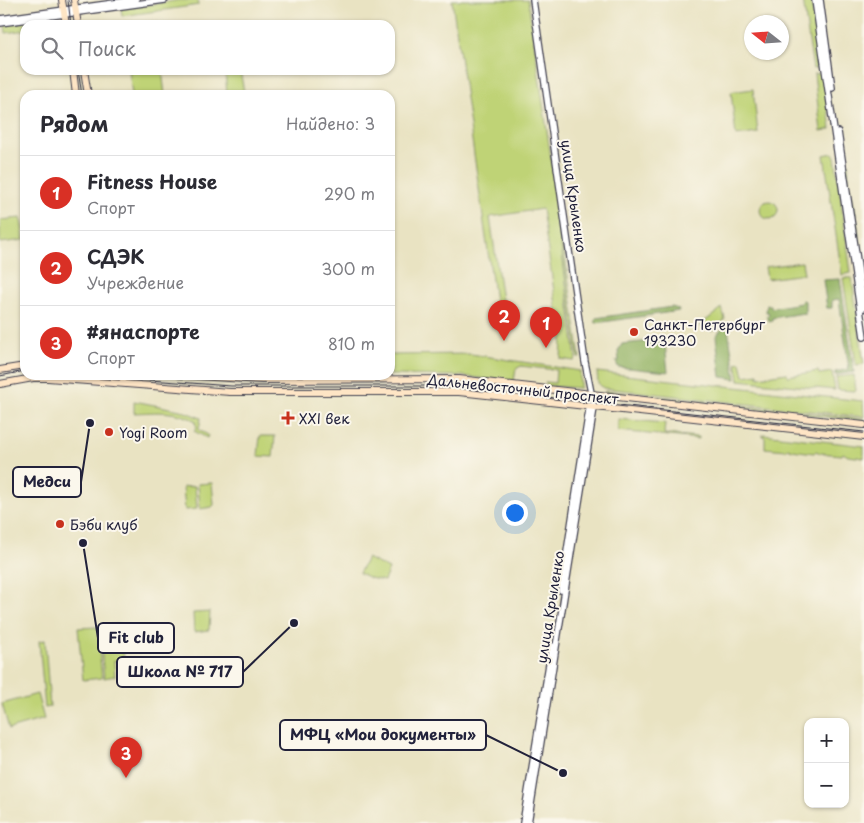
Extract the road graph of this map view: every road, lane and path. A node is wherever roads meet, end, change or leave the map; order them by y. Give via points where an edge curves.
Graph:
1 (62, 0) edge
2 (74, 0) edge
3 (136, 0) edge
4 (165, 0) edge
5 (533, 0) edge
6 (815, 0) edge
7 (820, 0) edge
8 (76, 10) junction
9 (64, 12) junction
10 (0, 19) edge
11 (65, 20) edge
12 (77, 20) edge
13 (0, 23) edge
14 (74, 75) edge
15 (85, 75) edge
16 (75, 90) edge
17 (87, 90) edge
18 (864, 308) edge
19 (864, 337) edge
20 (20, 367) edge
21 (0, 370) edge
22 (22, 380) edge
23 (72, 380) edge
24 (120, 380) edge
25 (123, 380) edge
26 (262, 380) edge
27 (395, 380) edge
28 (395, 380) edge
29 (0, 384) edge
30 (122, 384) junction
31 (592, 394) junction
32 (592, 408) junction
33 (864, 425) edge
34 (864, 437) edge
35 (523, 823) edge
36 (528, 823) edge

1 - 9 main road
2 - 8 main road
3 - 8 street
4 - 8 street
5 - 31 street, улица Крыленко
6 - 19 street
7 - 18 street
8 - 9 street
8 - 12 main road
9 - 10 street
9 - 11 main road
9 - 13 street
14 - 16 main road
15 - 17 main road
20 - 21 main road
22 - 29 main road, Дальневосточный проспект
23 - 30 main road, Дальневосточный проспект
24 - 30 main road
25 - 30 main road
26 - 28 main road, Дальневосточный проспект
27 - 31 main road, Дальневосточный проспект via 458,380
30 - 32 main road, Дальневосточный проспект via 262,392 459,392
31 - 32 street, улица Крыленко
31 - 33 main road, Дальневосточный проспект
32 - 34 main road, Дальневосточный проспект
32 - 35 street, улица Крыленко
32 - 36 street, улица Крыленко

